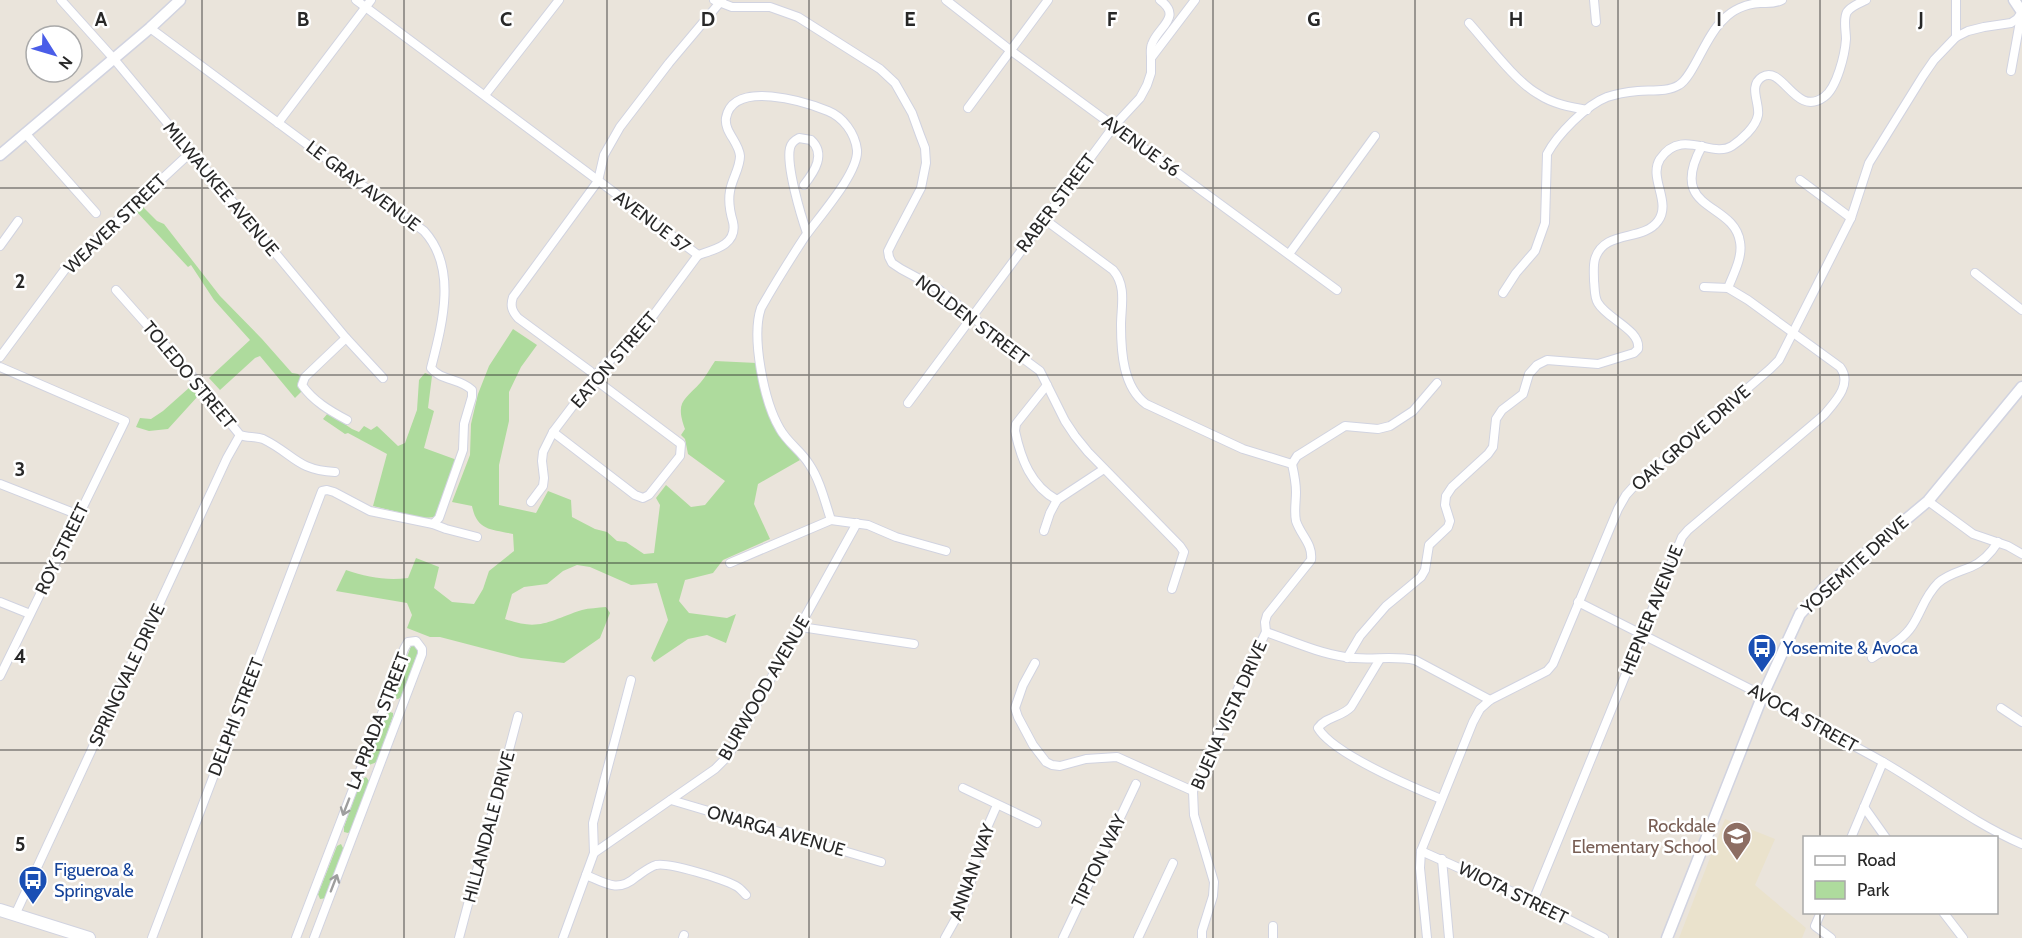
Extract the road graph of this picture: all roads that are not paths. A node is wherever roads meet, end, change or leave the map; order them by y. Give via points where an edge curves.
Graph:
1 (62, 0) edge
2 (180, 0) edge
3 (356, 0) edge
4 (559, 0) edge
5 (946, 0) edge
6 (1048, 0) edge
7 (1195, 0) edge
8 (1594, 0) edge
9 (1782, 0) edge
10 (1866, 0) edge
11 (1956, 0) edge
12 (2014, 0) edge
13 (718, 1) edge
14 (1163, 3) edge
15 (368, 4) edge
16 (2022, 12) edge
17 (1596, 22) dead end
18 (1469, 23) dead end
19 (150, 28) junction
20 (1956, 37) junction
21 (1010, 50) junction
22 (1151, 58) junction
23 (114, 59) junction
24 (2011, 71) dead end
25 (484, 95) junction
26 (968, 108) dead end
27 (1587, 110) junction
28 (278, 123) junction
29 (1114, 126) junction
30 (25, 133) junction
31 (1375, 136) dead end
32 (1702, 146) junction
33 (190, 153) junction
34 (0, 155) edge
35 (1800, 180) dead end
36 (598, 181) junction
37 (804, 184) dead end
38 (96, 213) dead end
39 (1851, 218) junction
40 (1044, 219) junction
41 (18, 221) dead end
42 (807, 233) junction
43 (0, 246) edge
44 (1289, 254) junction
45 (698, 255) junction
46 (1975, 273) dead end
47 (1704, 287) dead end
48 (1728, 288) junction
49 (116, 290) dead end
50 (1337, 290) dead end
51 (1503, 293) dead end
52 (2022, 310) edge
53 (972, 316) junction
54 (1792, 334) junction
55 (346, 338) junction
56 (0, 357) edge
57 (0, 367) edge
58 (595, 377) junction
59 (383, 378) dead end
60 (1437, 383) dead end
61 (1047, 385) junction
62 (2020, 393) edge
63 (908, 403) dead end
64 (346, 420) dead end
65 (553, 432) junction
66 (240, 435) junction
67 (1292, 464) junction
68 (1104, 469) junction
69 (335, 472) dead end
70 (0, 484) edge
71 (1057, 500) junction
72 (1928, 501) junction
73 (531, 502) dead end
74 (79, 515) junction
75 (831, 520) junction
76 (857, 523) junction
77 (433, 524) junction
78 (1044, 531) dead end
79 (477, 537) dead end
80 (1998, 542) junction
81 (946, 551) dead end
82 (2022, 554) edge
83 (730, 563) dead end
84 (1172, 589) dead end
85 (0, 602) edge
86 (1578, 602) junction
87 (30, 614) junction
88 (801, 627) junction
89 (1266, 632) junction
90 (1641, 635) junction
91 (914, 644) dead end
92 (1347, 658) junction
93 (1872, 658) dead end
94 (1380, 659) junction
95 (1035, 663) dead end
96 (0, 676) edge
97 (631, 680) dead end
98 (1762, 697) junction
99 (1490, 700) junction
100 (386, 703) junction
101 (400, 708) junction
102 (2001, 708) dead end
103 (518, 716) dead end
104 (2022, 722) edge
105 (1883, 762) junction
106 (360, 770) junction
107 (375, 775) junction
108 (1136, 784) dead end
109 (963, 788) dead end
110 (1193, 790) junction
111 (671, 800) junction
112 (1441, 800) junction
113 (997, 805) junction
114 (1863, 807) junction
115 (1037, 823) dead end
116 (335, 836) junction
117 (1851, 836) edge
118 (1885, 836) edge
119 (350, 841) junction
120 (2022, 844) edge
121 (1421, 851) junction
122 (594, 853) junction
123 (1442, 859) junction
124 (881, 862) dead end
125 (1173, 862) dead end
126 (586, 875) junction
127 (746, 895) dead end
128 (310, 901) junction
129 (1533, 901) junction
130 (325, 907) junction
131 (0, 911) edge
132 (1820, 914) edge
133 (1945, 914) edge
134 (15, 915) junction
135 (1273, 926) dead end
136 (89, 938) edge
137 (152, 938) edge
138 (296, 938) edge
139 (314, 938) edge
140 (459, 938) edge
141 (563, 938) edge
142 (945, 938) edge
143 (1063, 938) edge
144 (1138, 938) edge
145 (1202, 938) edge
146 (1273, 938) edge
147 (1427, 938) edge
148 (1449, 938) edge
149 (1604, 938) edge
150 (1667, 938) edge
151 (1831, 938) edge
152 (1963, 938) edge

1 - 23 street, MILWAUKEE AVENUE
2 - 19 street
3 - 15 street, AVENUE 57
4 - 25 street
5 - 21 street, AVENUE 56
6 - 21 street
7 - 22 street, RABER STREET
8 - 17 street
9 - 27 street via 1734,10 1707,40 1681,84 1626,92
10 - 32 street via 1846,13 1844,54 1830,91 1823,98 1815,102 1802,100 1781,80 1768,75 1756,84 1758,114 1748,132 1725,149
11 - 20 street
12 - 16 street
13 - 36 street via 620,127 604,155
13 - 53 street, NOLDEN STREET via 744,8 770,7 798,16 880,69 895,84 920,135 926,163 921,188 892,241 889,258
14 - 22 street via 1170,15 1152,44
15 - 25 street, AVENUE 57
15 - 28 street
16 - 20 street, OAK GROVE DRIVE via 2009,24 1984,27
16 - 24 street
18 - 27 street via 1536,94
19 - 23 street
19 - 28 street, LE GRAY AVENUE
20 - 39 street, OAK GROVE DRIVE via 1923,76 1869,164
21 - 26 street
21 - 29 street, AVENUE 56
22 - 29 street, RABER STREET via 1151,73 1140,98
23 - 30 street
23 - 33 street, MILWAUKEE AVENUE
25 - 36 street, AVENUE 57
27 - 51 street via 1547,154 1545,223 1535,251
28 - 77 street, LE GRAY AVENUE via 424,231 443,262 442,322 430,368 468,386 472,398 465,416 463,450 439,518
29 - 40 street, RABER STREET
29 - 44 street, AVENUE 56
30 - 34 street
30 - 38 street
31 - 44 street
32 - 48 street via 1692,170 1695,191 1730,223 1740,242
32 - 92 street via 1681,145 1664,154 1656,170 1663,207 1658,222 1642,232 1608,242 1595,257 1597,302 1636,337 1638,349 1598,364 1547,360 1537,365 1529,374 1523,394 1502,410 1497,419 1493,447 1446,496 1450,521 1429,544 1421,577 1386,606
33 - 55 street, MILWAUKEE AVENUE
33 - 56 street, WEAVER STREET via 66,268
35 - 39 street
36 - 45 street, AVENUE 57
36 - 58 street via 513,297 512,308 518,318
37 - 42 street via 818,161 818,150 811,140 800,138 790,149
39 - 54 street, OAK GROVE DRIVE
40 - 53 street, RABER STREET
40 - 67 street via 1119,277 1124,361 1138,398 1244,449
41 - 43 street
42 - 45 street, AVENUE 57 via 834,199 854,164 855,144 845,122 836,115 778,96 758,95 735,104 726,119 740,155 730,190 734,224 730,239 725,245
42 - 75 street, AVENUE 57 via 760,308 756,333 772,412 780,430 809,465
44 - 50 street, AVENUE 56
45 - 58 street, EATON STREET via 635,340 611,358
46 - 52 street
47 - 48 street
48 - 54 street
49 - 66 street, TOLEDO STREET
53 - 61 street, NOLDEN STREET via 1040,371
53 - 63 street, RABER STREET
54 - 86 street, OAK GROVE DRIVE via 1775,365 1626,495
54 - 90 street, HEPNER AVENUE via 1840,367 1845,381 1842,391 1824,415 1682,537
55 - 59 street, MILWAUKEE AVENUE
55 - 64 street via 305,377 302,385 323,406
57 - 74 street, ROY STREET via 125,421
58 - 65 street, EATON STREET
58 - 65 street via 681,444 680,456 643,498
60 - 67 street via 1413,411 1390,426 1345,426 1298,456
61 - 68 street, NOLDEN STREET via 1075,436
61 - 71 street via 1014,431 1031,478
62 - 72 street, YOSEMITE DRIVE
65 - 73 street, EATON STREET via 543,452 543,486
66 - 69 street, TOLEDO STREET via 262,438 304,466
66 - 134 street, SPRINGVALE DRIVE
67 - 89 street, BUENA VISTA DRIVE via 1295,514 1309,544 1311,561 1268,615
68 - 71 street
68 - 84 street, NOLDEN STREET via 1184,552
70 - 74 street
71 - 78 street
72 - 80 street via 1973,534
72 - 98 street, YOSEMITE DRIVE via 1807,604
74 - 87 street, ROY STREET
75 - 76 street
75 - 83 street
76 - 81 street
76 - 88 street, BURWOOD AVENUE
77 - 79 street
77 - 137 street, DELPHI STREET via 370,511 322,491
80 - 82 street
80 - 93 street via 1981,562 1941,581 1904,636
85 - 87 street
86 - 90 street, AVOCA STREET
86 - 99 street, OAK GROVE DRIVE via 1548,670
87 - 96 street, ROY STREET
88 - 91 street
88 - 111 street, BURWOOD AVENUE via 728,756
89 - 92 street
89 - 110 street, BUENA VISTA DRIVE
90 - 98 street, AVOCA STREET
90 - 129 street, HEPNER AVENUE
92 - 94 street
94 - 99 street via 1414,660
94 - 112 street via 1347,712 1318,728 1335,746 1365,764
95 - 110 street via 1015,708 1046,762 1060,766 1117,757
97 - 122 street via 593,823
98 - 105 street, AVOCA STREET
98 - 150 street, YOSEMITE DRIVE
99 - 112 street, OAK GROVE DRIVE via 1473,722
100 - 101 street
100 - 101 street, LA PRADA STREET via 404,649 408,642 416,641 422,654
100 - 106 street, LA PRADA STREET
101 - 107 street, LA PRADA STREET
102 - 104 street
103 - 140 street, HILLANDALE DRIVE
105 - 114 street
105 - 120 street, AVOCA STREET via 1996,833
106 - 107 street
106 -> 116 street, LA PRADA STREET
107 - 119 street, LA PRADA STREET
108 - 143 street, TIPTON WAY
109 - 113 street
110 - 145 street, BUENA VISTA DRIVE via 1194,815 1214,882
111 - 122 street, BURWOOD AVENUE
111 - 124 street, ONARGA AVENUE
112 - 121 street, OAK GROVE DRIVE
113 - 115 street
113 - 142 street, ANNAN WAY via 979,846 964,904
114 - 117 street
114 - 118 street
116 - 119 street
116 - 128 street, LA PRADA STREET
130 -> 119 street, LA PRADA STREET
121 - 123 street, WIOTA STREET
121 - 147 street, OAK GROVE DRIVE
122 - 126 street
123 - 129 street, WIOTA STREET
123 - 148 street
125 - 144 street
126 - 127 street via 614,887 629,884 657,865 721,879
126 - 141 street
128 - 130 street
128 - 138 street, LA PRADA STREET
129 - 149 street, WIOTA STREET
130 - 139 street, LA PRADA STREET
131 - 134 main road
132 - 151 street via 1815,926
133 - 152 street
134 - 136 main road
135 - 146 street

